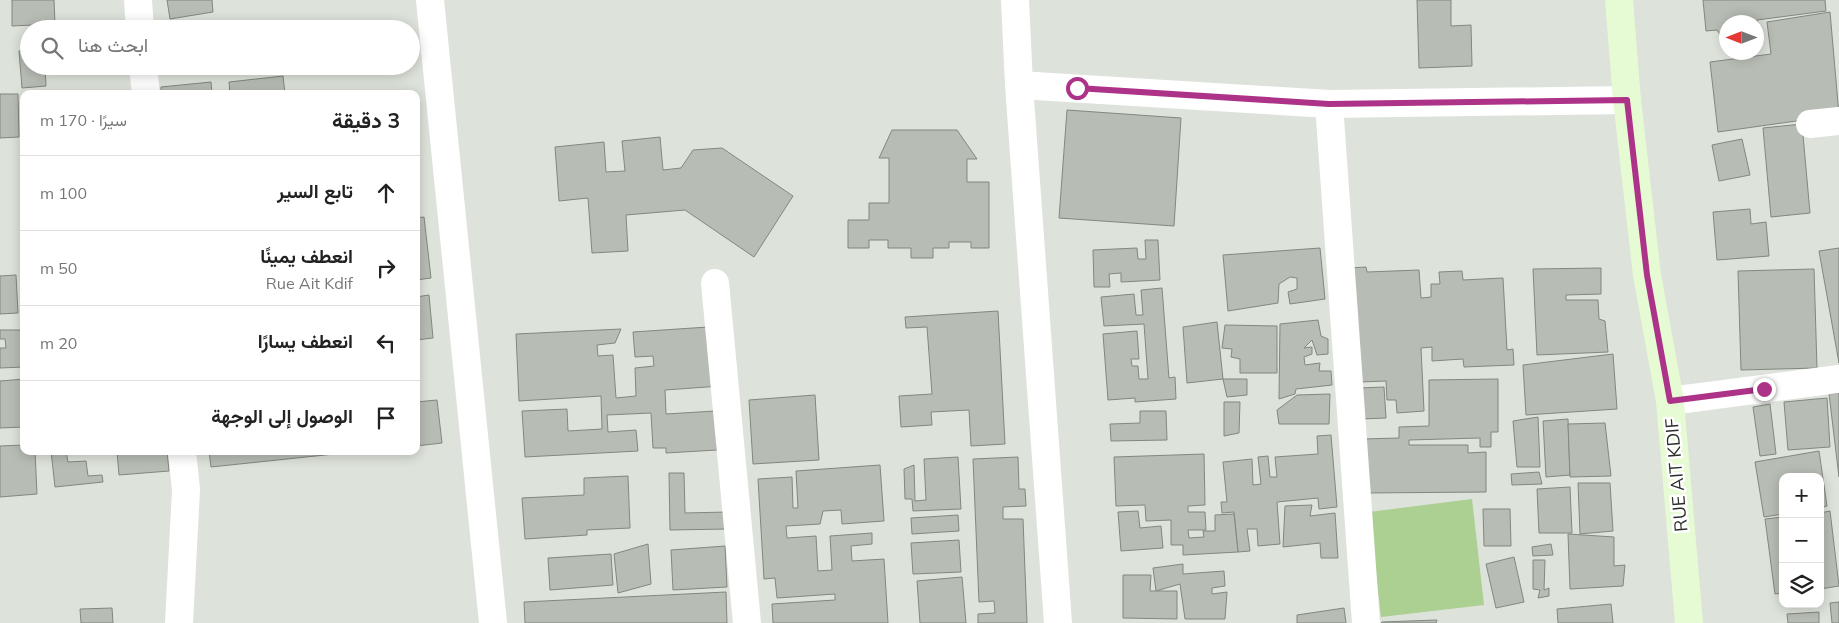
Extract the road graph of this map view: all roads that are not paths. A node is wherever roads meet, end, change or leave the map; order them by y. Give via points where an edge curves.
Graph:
1 (138, 0) edge
2 (430, 0) edge
3 (1015, 0) edge
4 (1619, 0) edge
5 (139, 20) edge
6 (144, 75) edge
7 (1019, 84) junction
8 (146, 90) edge
9 (1627, 100) junction
10 (1329, 104) junction
11 (1839, 121) edge
12 (1810, 124) dead end
13 (715, 283) dead end
14 (1839, 379) edge
15 (1670, 401) junction
16 (182, 455) edge
17 (179, 623) edge
18 (493, 623) edge
19 (747, 623) edge
20 (1058, 623) edge
21 (1366, 623) edge
22 (1689, 623) edge

1 - 5 street
2 - 18 street
3 - 7 street
4 - 9 street, RUE AIT KDIF
6 - 8 street
7 - 10 street
7 - 20 street
9 - 10 street
9 - 15 street, RUE AIT KDIF via 1647,275
10 - 21 street
11 - 12 street
13 - 19 street
14 - 15 street
15 - 22 street, RUE AIT KDIF
16 - 17 street via 186,490

